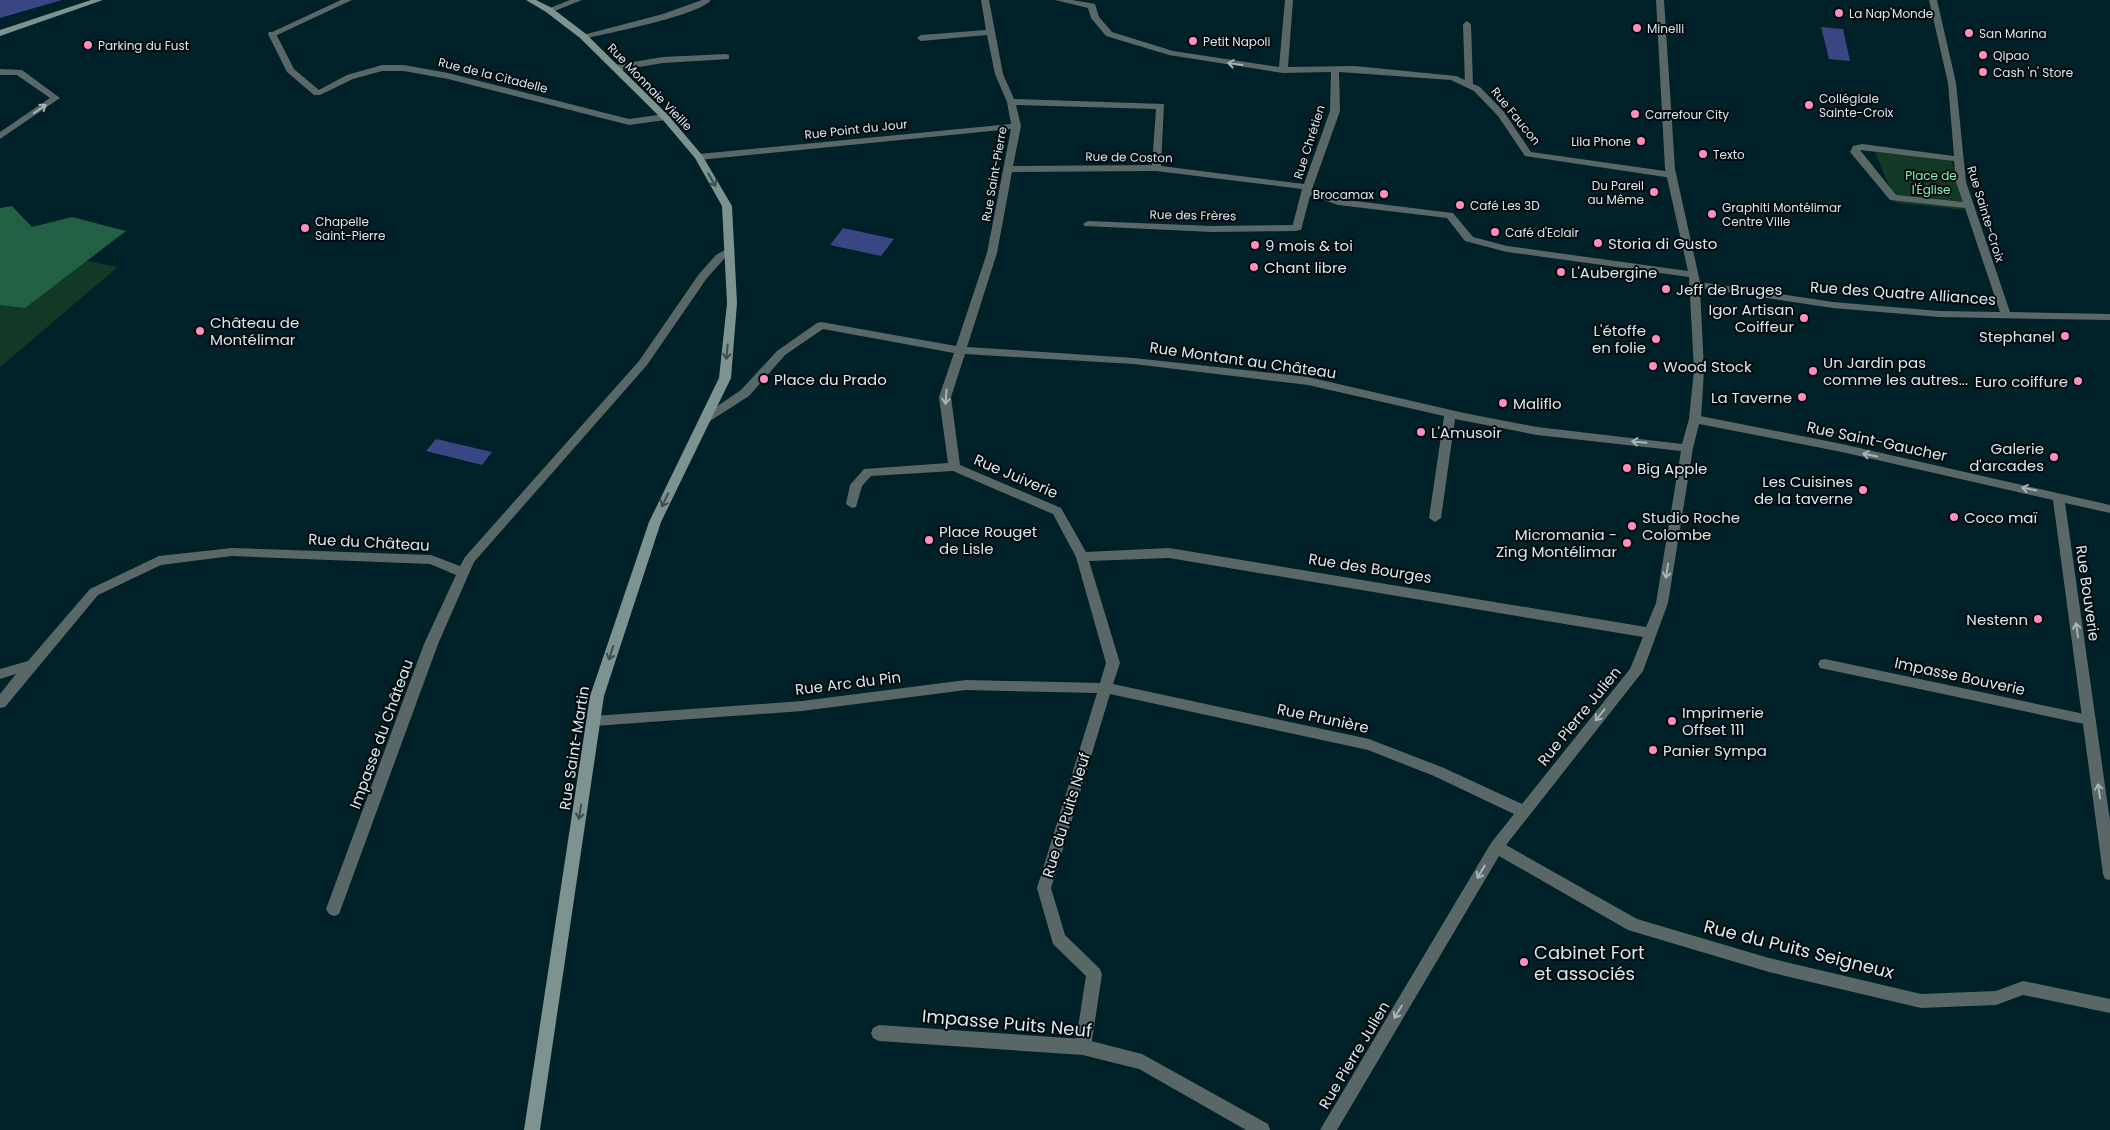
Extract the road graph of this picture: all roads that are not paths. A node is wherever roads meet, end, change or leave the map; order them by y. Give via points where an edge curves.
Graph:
1 (99, 0) edge
2 (348, 0) edge
3 (530, 0) edge
4 (578, 0) edge
5 (707, 0) edge
6 (984, 0) edge
7 (1059, 0) edge
8 (1289, 0) edge
9 (1660, 0) edge
10 (1934, 0) edge
11 (549, 10) junction
12 (1467, 24) dead end
13 (990, 32) junction
14 (0, 33) edge
15 (583, 36) junction
16 (921, 38) dead end
17 (726, 57) dead end
18 (615, 68) junction
19 (1283, 70) junction
20 (1335, 71) junction
21 (0, 72) edge
22 (1470, 85) junction
23 (1011, 102) junction
24 (665, 117) junction
25 (1016, 126) junction
26 (0, 136) edge
27 (699, 157) junction
28 (1957, 159) junction
29 (1156, 168) junction
30 (1009, 169) junction
31 (1672, 175) junction
32 (1307, 190) junction
33 (1969, 205) junction
34 (1088, 224) dead end
35 (1298, 228) joint
36 (1507, 249) joint
37 (730, 250) junction
38 (1694, 280) junction
39 (732, 303) joint
40 (2006, 315) junction
41 (2110, 317) edge
42 (958, 350) junction
43 (1450, 414) junction
44 (706, 418) junction
45 (1695, 420) junction
46 (1687, 448) junction
47 (954, 468) junction
48 (2058, 496) junction
49 (852, 504) dead end
50 (2110, 509) edge
51 (1435, 518) dead end
52 (1082, 557) junction
53 (464, 573) junction
54 (1650, 632) junction
55 (34, 664) junction
56 (1825, 664) dead end
57 (0, 674) edge
58 (1105, 688) junction
59 (0, 704) edge
60 (2089, 720) junction
61 (594, 721) junction
62 (1524, 811) junction
63 (1496, 847) junction
64 (2110, 874) edge
65 (334, 909) dead end
66 (2110, 1006) edge
67 (879, 1033) dead end
68 (1083, 1047) junction
69 (532, 1130) edge
70 (1262, 1130) edge
71 (1328, 1130) edge

1 - 14 main road
2 - 24 street, Rue de la Citadelle via 272,34 290,70 317,93 350,77 382,68 404,68 629,122
3 - 11 main road, Rue Monnaie Vieille
4 - 11 street
5 - 15 street via 666,16
6 - 13 street, Rue Saint-Pierre
19 -> 7 street, Rue Faucon via 1172,53 1109,34 1095,18 1092,6
8 - 19 street
9 - 31 street, Rue Pierre Julien
10 - 28 street, Rue Sainte-Croix via 1952,82
11 - 15 main road, Rue Monnaie Vieille
12 - 22 street
13 - 16 street
13 - 23 street, Rue Saint-Pierre via 999,74
15 - 18 main road, Rue Monnaie Vieille
17 - 18 street via 663,60
18 - 24 main road, Rue Monnaie Vieille
19 - 20 street, Rue Faucon
20 - 22 street, Rue Faucon via 1355,69 1453,78
20 - 32 street, Rue Chrétien via 1335,111
26 -> 21 street via 56,98 19,72
22 - 31 street, Rue Faucon via 1477,88 1501,114 1528,154
23 - 25 street, Rue Saint-Pierre
23 - 29 street via 1160,106
24 - 27 main road, Rue Monnaie Vieille
25 - 27 street, Rue Point du Jour
25 - 30 street, Rue Saint-Pierre
27 -> 37 main road, Rue Monnaie Vieille via 728,206
28 - 33 street, Rue Sainte-Croix
28 - 33 street via 1862,147 1856,148 1855,152 1893,198
29 - 30 street, Rue de Coston
29 - 32 street, Rue de Coston
30 - 42 street, Rue Saint-Pierre via 992,254
31 - 38 street, Rue Pierre Julien
32 - 35 street, Rue Chrétien
32 - 36 street, Rue de Coston via 1338,202 1450,215 1469,239
33 - 40 street, Rue Sainte-Croix
34 - 35 street, Rue des Frères via 1212,229
36 - 38 street, Rue des Quatre Alliances
37 - 39 main road, Rue Monnaie Vieille
37 - 53 street via 703,276 643,363 476,552
38 - 40 street, Rue des Quatre Alliances via 1833,304 1939,314
38 - 45 street, Rue Pierre Julien via 1699,370
39 -> 44 main road, Rue Saint-Martin via 725,378
40 - 41 street, Rue des Quatre Alliances
42 - 43 street, Rue Montant au Château via 1134,361 1308,381
42 - 44 street, Rue Montant au Château via 821,325 781,353 745,393
42 -> 47 street, Rue Juiverie via 944,397
46 -> 43 street, Rue Montant au Château via 1537,431
43 - 51 street
44 -> 61 main road, Rue Saint-Martin via 655,522 597,696
45 - 46 street, Rue Pierre Julien
48 -> 45 street, Rue Saint-Gaucher via 1842,448
46 -> 54 street, Rue Pierre Julien via 1662,603
47 - 49 street via 868,472 856,485
47 - 52 street, Rue Juiverie via 1057,511
48 - 50 street, Rue Saint-Gaucher
60 -> 48 street, Rue Bouverie
52 - 54 street, Rue des Bourges via 1169,553
52 - 58 street, Rue Juiverie via 1113,662
53 - 55 street, Rue du Château via 431,560 242,552 159,560 94,592
53 - 65 street, Impasse du Château via 431,644
54 -> 62 street, Rue Pierre Julien via 1636,671
55 - 57 street
55 - 59 street, Rue du Château
56 - 60 street, Impasse Bouverie
58 - 61 street, Rue Arc du Pin via 966,685 802,706
58 - 62 street, Rue Prunière via 1369,745 1439,772
58 - 68 street, Rue du Puits Neuf via 1044,888 1058,939 1094,974
64 -> 60 street, Rue Bouverie
61 -> 69 main road, Rue Saint-Martin
62 - 63 street, Rue Pierre Julien
63 - 66 street, Rue du Puits Seigneux via 1633,925 1769,965 1921,1001 1996,998 2023,988
63 -> 71 street, Rue Pierre Julien
67 - 68 street, Impasse Puits Neuf
68 - 70 street, Impasse Puits Neuf via 1142,1062

